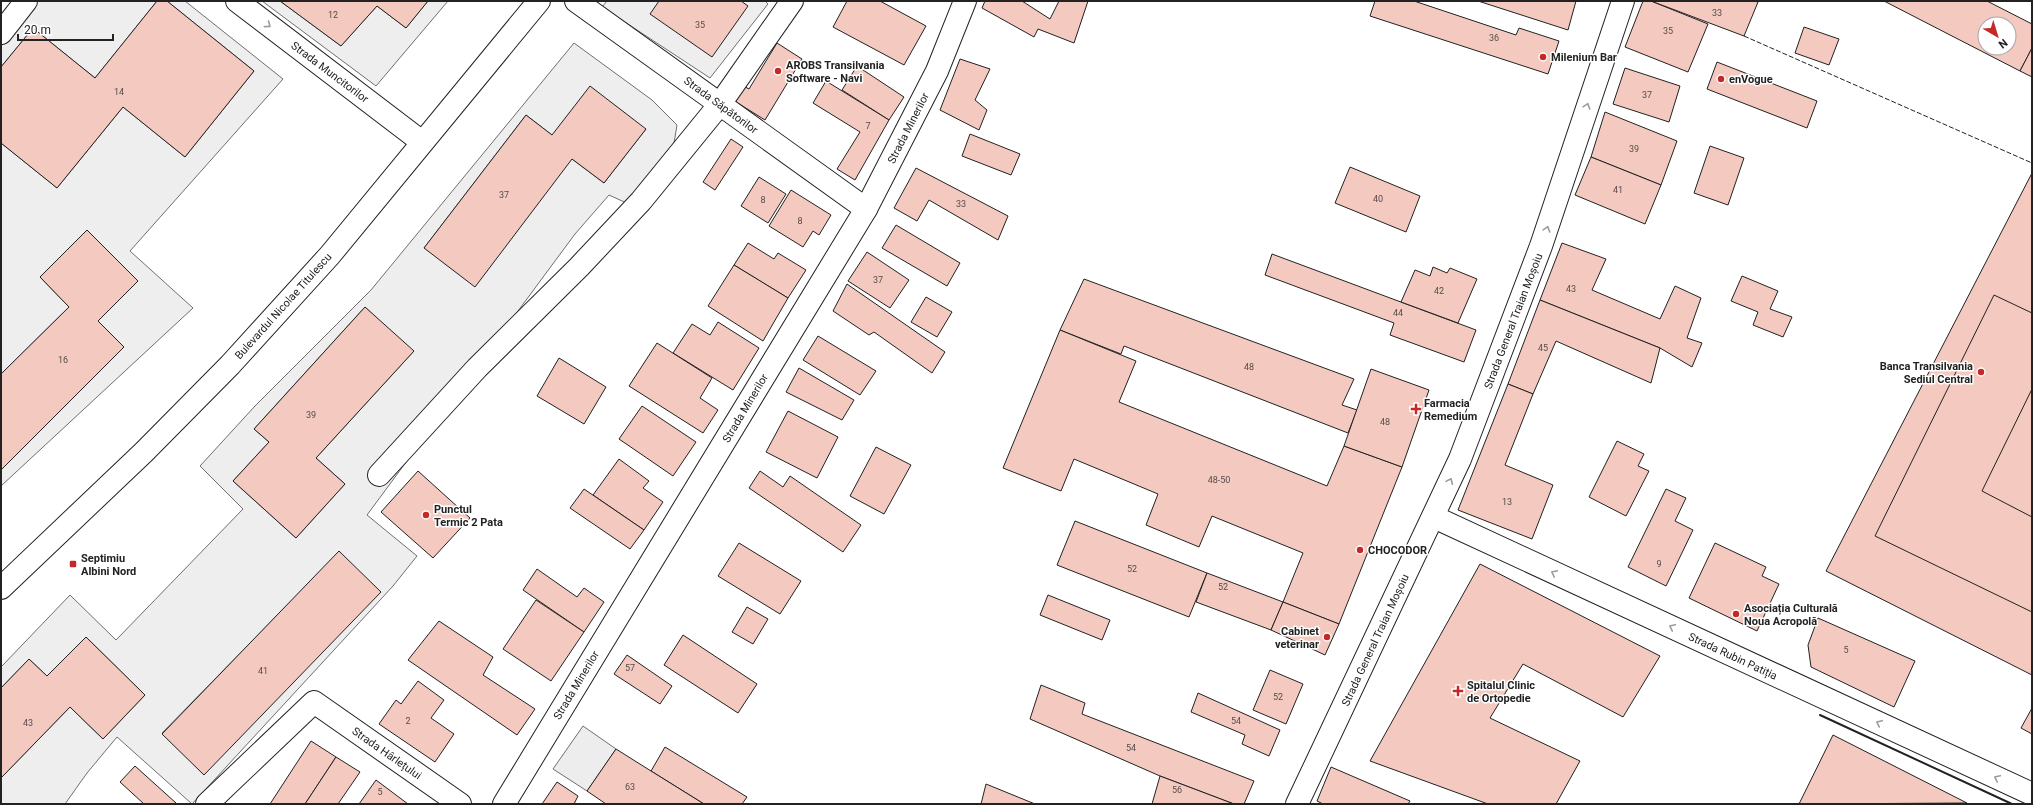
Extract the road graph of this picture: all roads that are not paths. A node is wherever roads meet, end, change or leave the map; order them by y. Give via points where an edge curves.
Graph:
1 (26, 1) edge
2 (237, 1) edge
3 (539, 1) edge
4 (576, 1) edge
5 (792, 1) edge
6 (965, 1) edge
7 (1623, 1) edge
8 (1, 33) edge
9 (720, 104) junction
10 (422, 142) junction
11 (866, 209) junction
12 (379, 475) dead end
13 (1434, 517) junction
14 (1, 588) edge
15 (2032, 794) edge
16 (207, 804) edge
17 (460, 804) edge
18 (504, 804) edge
19 (1297, 804) edge

1 - 8 street
2 -> 10 street, Strada Muncitorilor
3 - 10 street, Bulevardul Nicolae Titulescu
4 - 9 street, Strada Săpătorilor
5 - 9 street
6 - 11 street, Strada Minerilor via 937,71
13 -> 7 street, Strada General Traian Moșoiu via 1460,459 1541,246
9 - 11 street, Strada Săpătorilor
9 - 12 street via 641,201 579,267 476,368
10 - 14 street, Bulevardul Nicolae Titulescu via 330,255 230,365 144,452
11 - 18 street, Strada Minerilor
15 -> 13 street, Strada Rubin Patiția
13 - 19 street, Strada General Traian Moșoiu
16 - 17 street, Strada Hârlețului via 314,702

